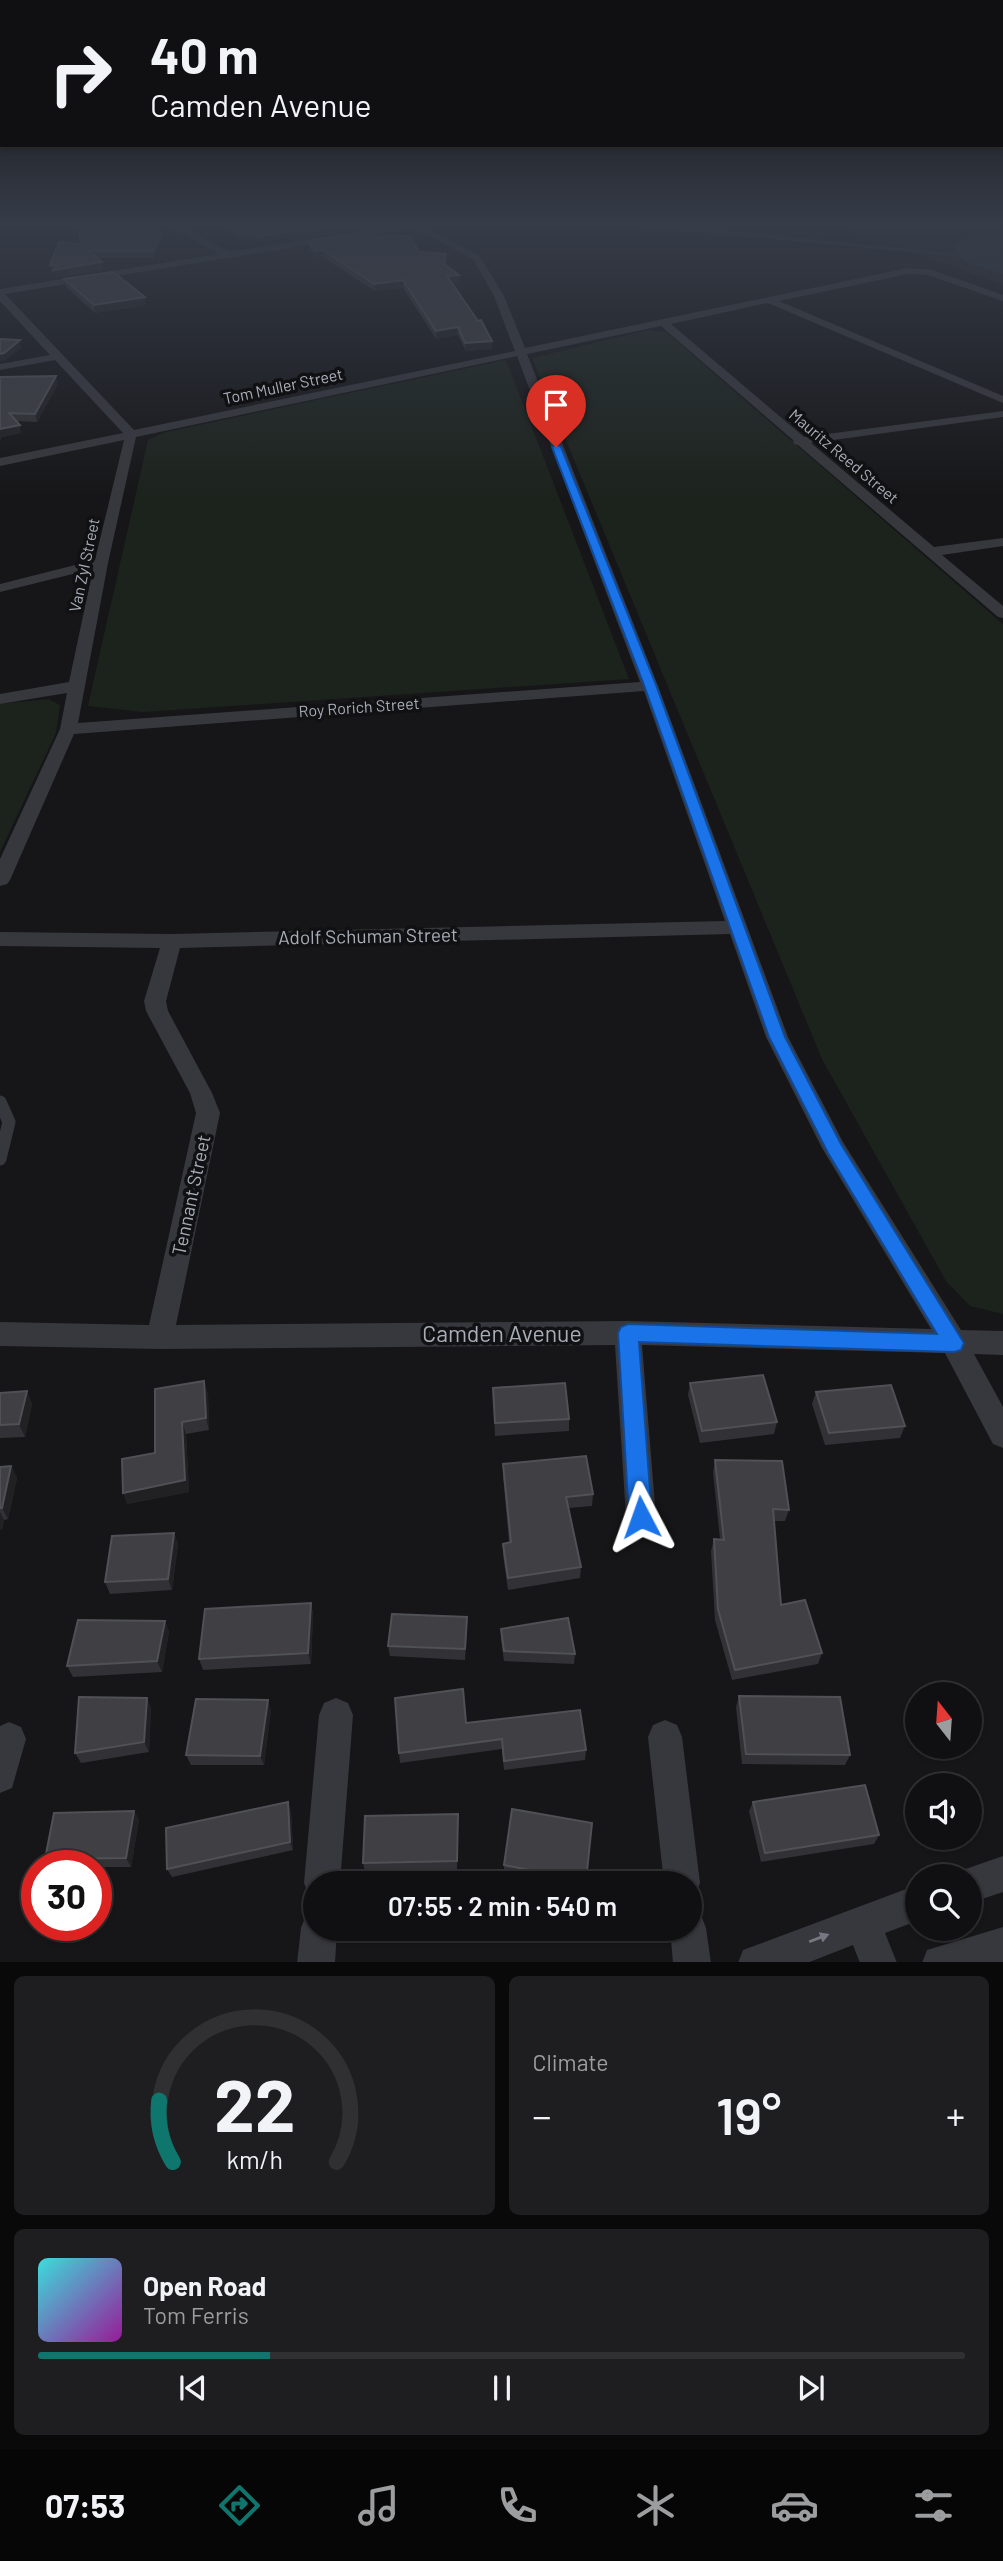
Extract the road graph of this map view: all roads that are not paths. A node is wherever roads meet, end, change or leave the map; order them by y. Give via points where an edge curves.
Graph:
1 (21, 316) edge
2 (506, 316) edge
3 (700, 316) edge
4 (805, 316) edge
5 (664, 323) junction
6 (520, 352) junction
7 (60, 356) junction
8 (0, 367) edge
9 (1003, 400) edge
10 (1003, 414) edge
11 (131, 434) junction
12 (798, 440) junction
13 (0, 462) edge
14 (1003, 542) edge
15 (930, 552) junction
16 (101, 563) junction
17 (0, 588) edge
18 (1003, 614) edge
19 (650, 685) junction
20 (77, 686) junction
21 (0, 699) edge
22 (68, 729) junction
23 (0, 880) edge
24 (735, 927) junction
25 (0, 939) edge
26 (172, 941) junction
27 (0, 1102) edge
28 (0, 1159) edge
29 (628, 1333) junction
30 (0, 1334) edge
31 (160, 1337) junction
32 (954, 1343) junction
33 (1003, 1343) edge
34 (1003, 1436) edge
35 (641, 1517) dead end
36 (336, 1715) dead end
37 (665, 1737) dead end
38 (9, 1739) dead end
39 (0, 1776) edge
40 (324, 1871) edge
41 (681, 1871) edge
42 (1003, 1874) edge
43 (982, 1881) edge
44 (905, 1907) edge
45 (862, 1922) junction
46 (318, 1941) edge
47 (690, 1941) edge
48 (1003, 1945) edge
49 (316, 1962) edge
50 (692, 1962) edge
51 (755, 1962) edge
52 (879, 1962) edge
53 (940, 1962) edge

1 - 7 street
2 - 6 street
3 - 5 street, Tom Muller Street
4 - 9 street
5 - 6 street, Tom Muller Street
5 - 12 street, Mauritz Reed Street
6 - 11 street, Tom Muller Street
6 - 19 street
7 - 8 street
7 - 11 street
10 - 12 street
11 - 13 street, Tom Muller Street
11 - 16 street, Van Zyl Street
12 - 15 street, Mauritz Reed Street
14 - 15 street
15 - 18 street, Mauritz Reed Street
16 - 17 street
16 - 20 street, Van Zyl Street
19 - 22 street, Roy Rorich Street
19 - 24 street
20 - 21 street
20 - 22 street, Van Zyl Street
22 - 23 street, Van Zyl Street
24 - 26 street, Adolf Schuman Street
24 - 32 street via 777,1037 834,1148
25 - 26 street, Adolf Schuman Street
26 - 31 street, Tennant Street via 155,1001 157,1011 208,1113
27 - 28 lane via 10,1124
29 - 31 street, Camden Avenue
29 - 32 street, Camden Avenue
29 - 35 street
30 - 31 street, Camden Avenue
32 - 33 street, Camden Avenue
32 - 34 street
36 - 40 street
37 - 41 street
38 - 39 street
42 - 43 street
44 - 45 street
51 -> 45 street
45 - 52 street
46 - 49 street
47 - 50 street
48 - 53 street

